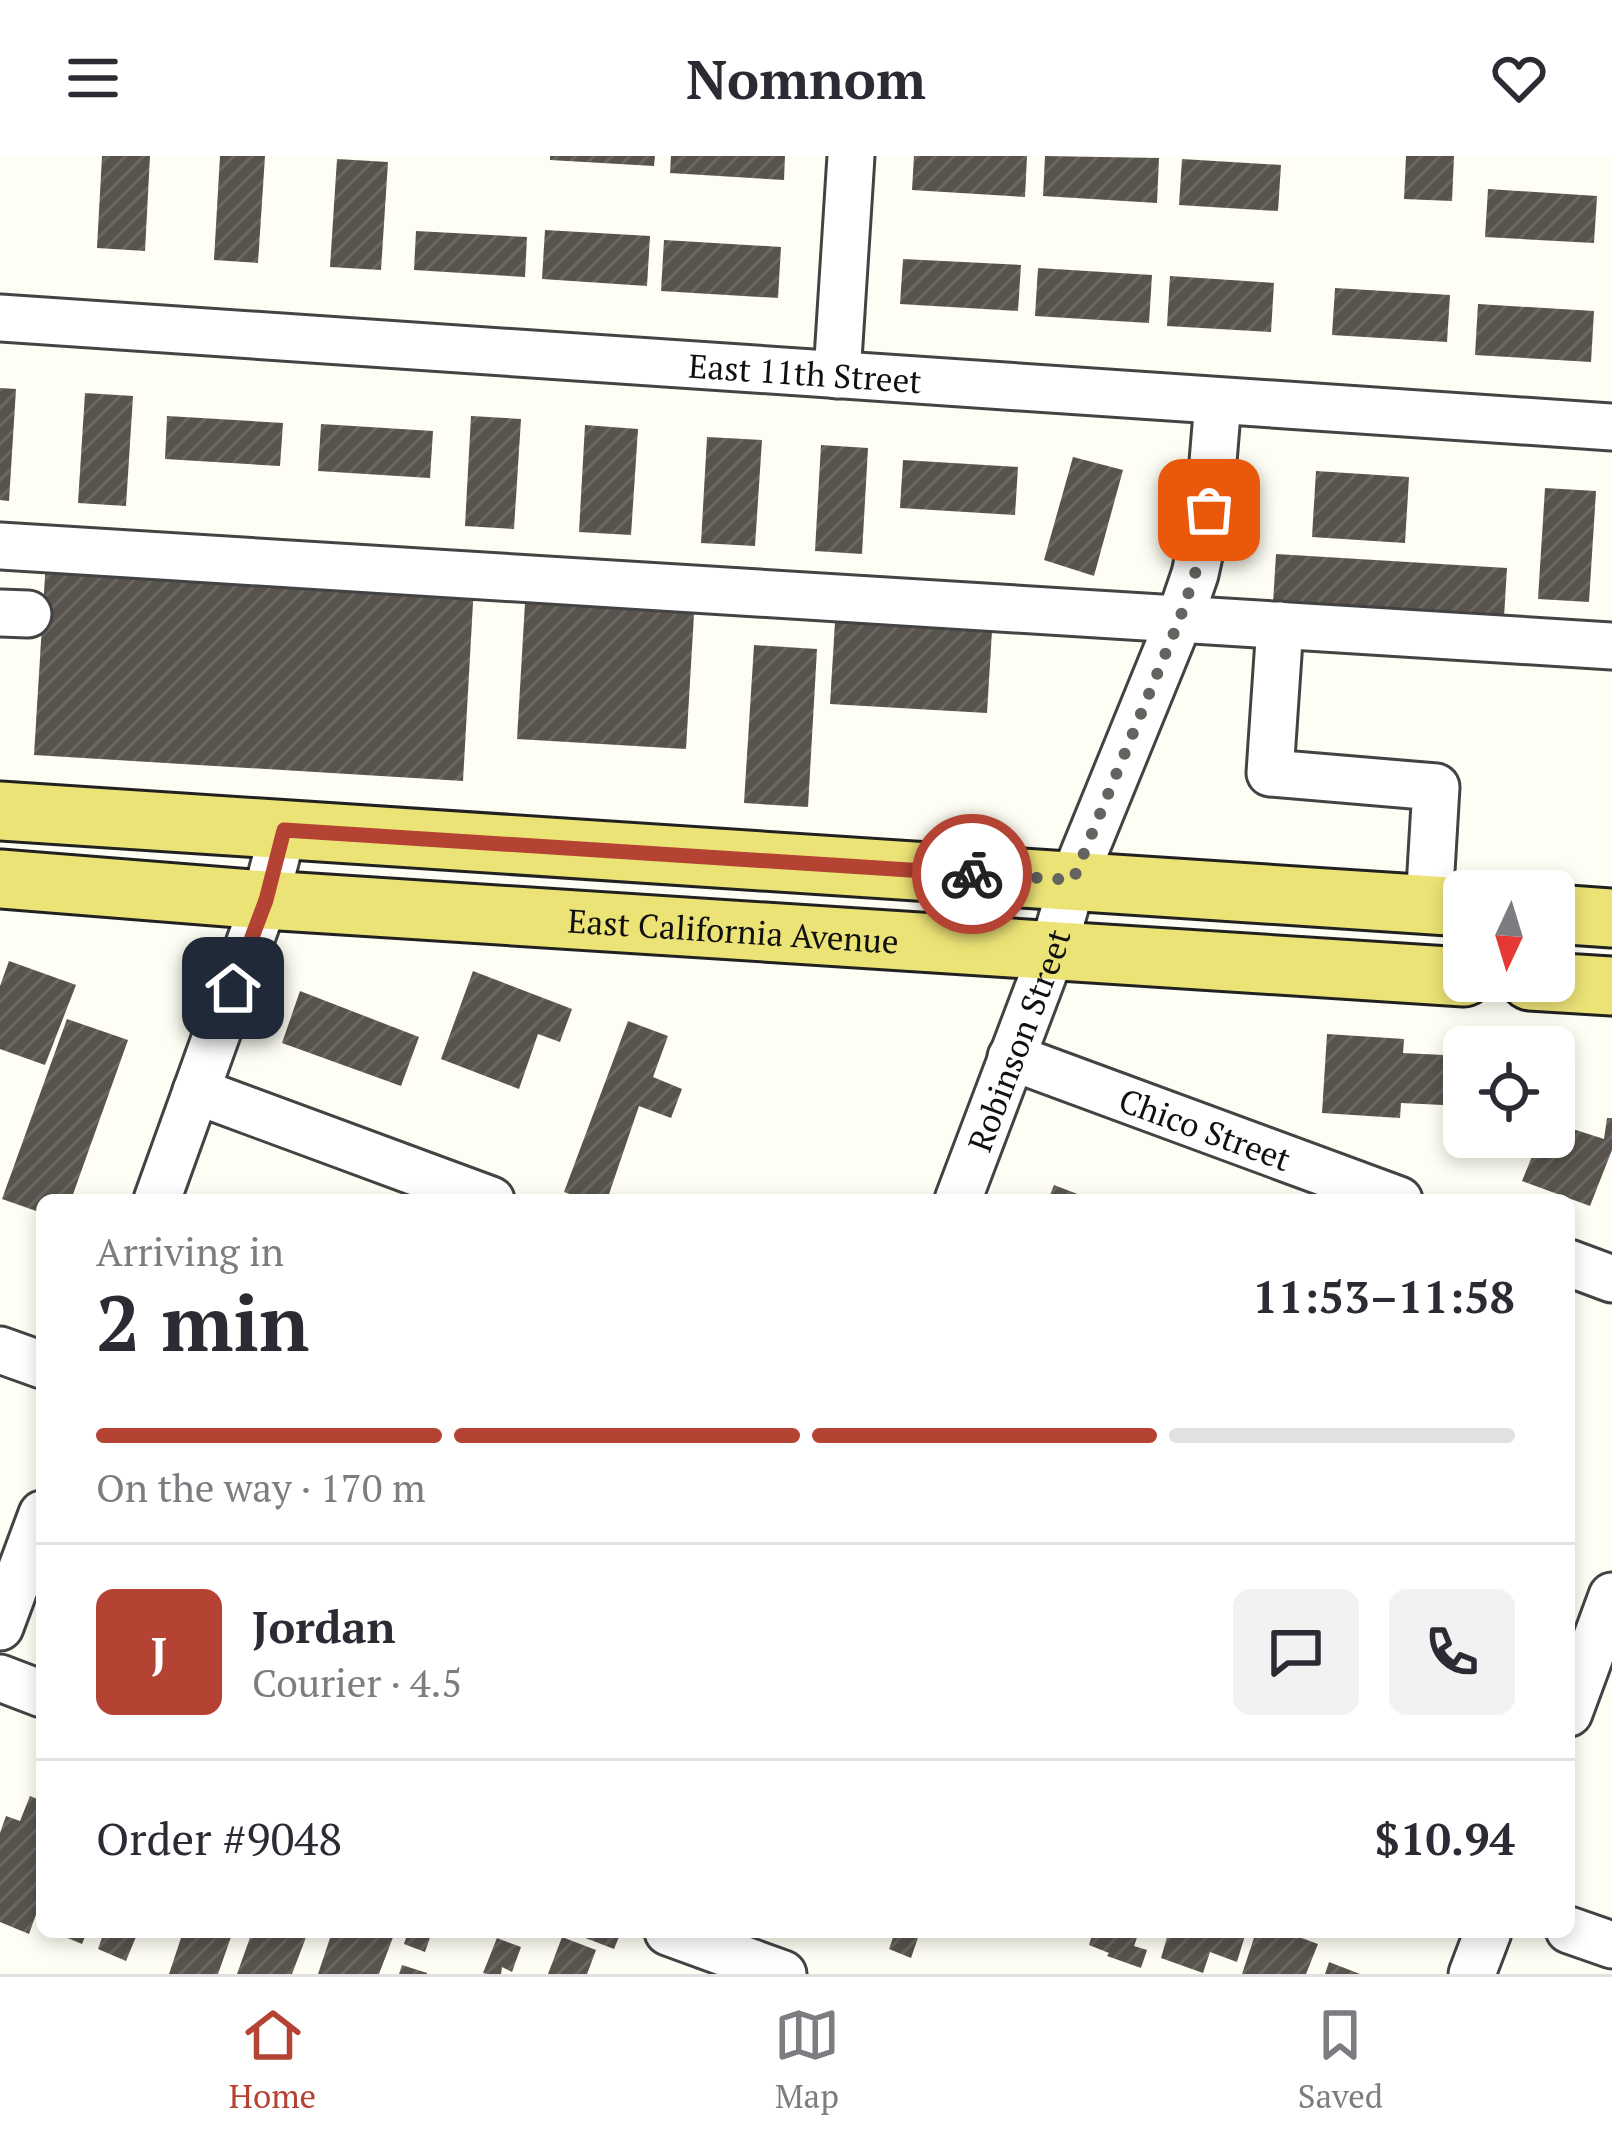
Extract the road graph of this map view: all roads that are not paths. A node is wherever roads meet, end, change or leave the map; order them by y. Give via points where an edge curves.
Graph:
1 (851, 156) edge
2 (0, 318) edge
3 (837, 375) junction
4 (1217, 401) junction
5 (1612, 427) edge
6 (0, 546) edge
7 (1180, 618) junction
8 (1280, 625) junction
9 (1612, 646) edge
10 (0, 812) edge
11 (284, 830) junction
12 (1443, 870) edge
13 (0, 879) edge
14 (1073, 880) junction
15 (266, 900) junction
16 (1443, 906) edge
17 (1575, 915) edge
18 (1612, 918) edge
19 (1053, 949) junction
20 (1443, 975) edge
21 (1575, 984) edge
22 (1612, 986) edge
23 (1011, 1057) junction
24 (196, 1091) junction
25 (159, 1194) edge
26 (474, 1194) edge
27 (960, 1194) edge
28 (1383, 1194) edge
29 (1575, 1265) edge
30 (1612, 1279) edge
31 (0, 1350) edge
32 (36, 1363) edge
33 (36, 1530) edge
34 (1599, 1608) edge
35 (0, 1628) edge
36 (0, 1678) edge
37 (36, 1692) edge
38 (1575, 1692) edge
39 (1575, 1932) edge
40 (1486, 1938) edge
41 (678, 1944) edge
42 (1612, 1946) edge
43 (783, 1974) edge
44 (1472, 1974) edge

1 - 3 street
2 - 3 street, East 11th Street
3 - 4 street, East 11th Street
4 - 5 street, East 11th Street
4 - 7 street, Robinson Street via 1209,510
6 - 7 street
7 - 8 street
7 - 14 street, Robinson Street
8 - 9 street
8 - 12 street via 1270,773 1436,787
10 - 11 main road, East California Avenue
11 - 14 main road, East California Avenue
11 - 15 street
13 - 15 main road, East California Avenue
14 - 16 main road, East California Avenue
14 - 19 street, Robinson Street
15 - 19 main road, East California Avenue
15 - 24 street
17 - 18 main road
19 - 20 main road, East California Avenue
19 - 23 street, Robinson Street
21 - 22 main road
23 - 27 street, Robinson Street
23 - 28 street, Chico Street
24 - 25 street
24 - 26 street
29 - 30 street
31 - 32 street
33 - 35 street
34 - 38 street
36 - 37 street
39 - 42 street
40 - 44 street
41 - 43 street

